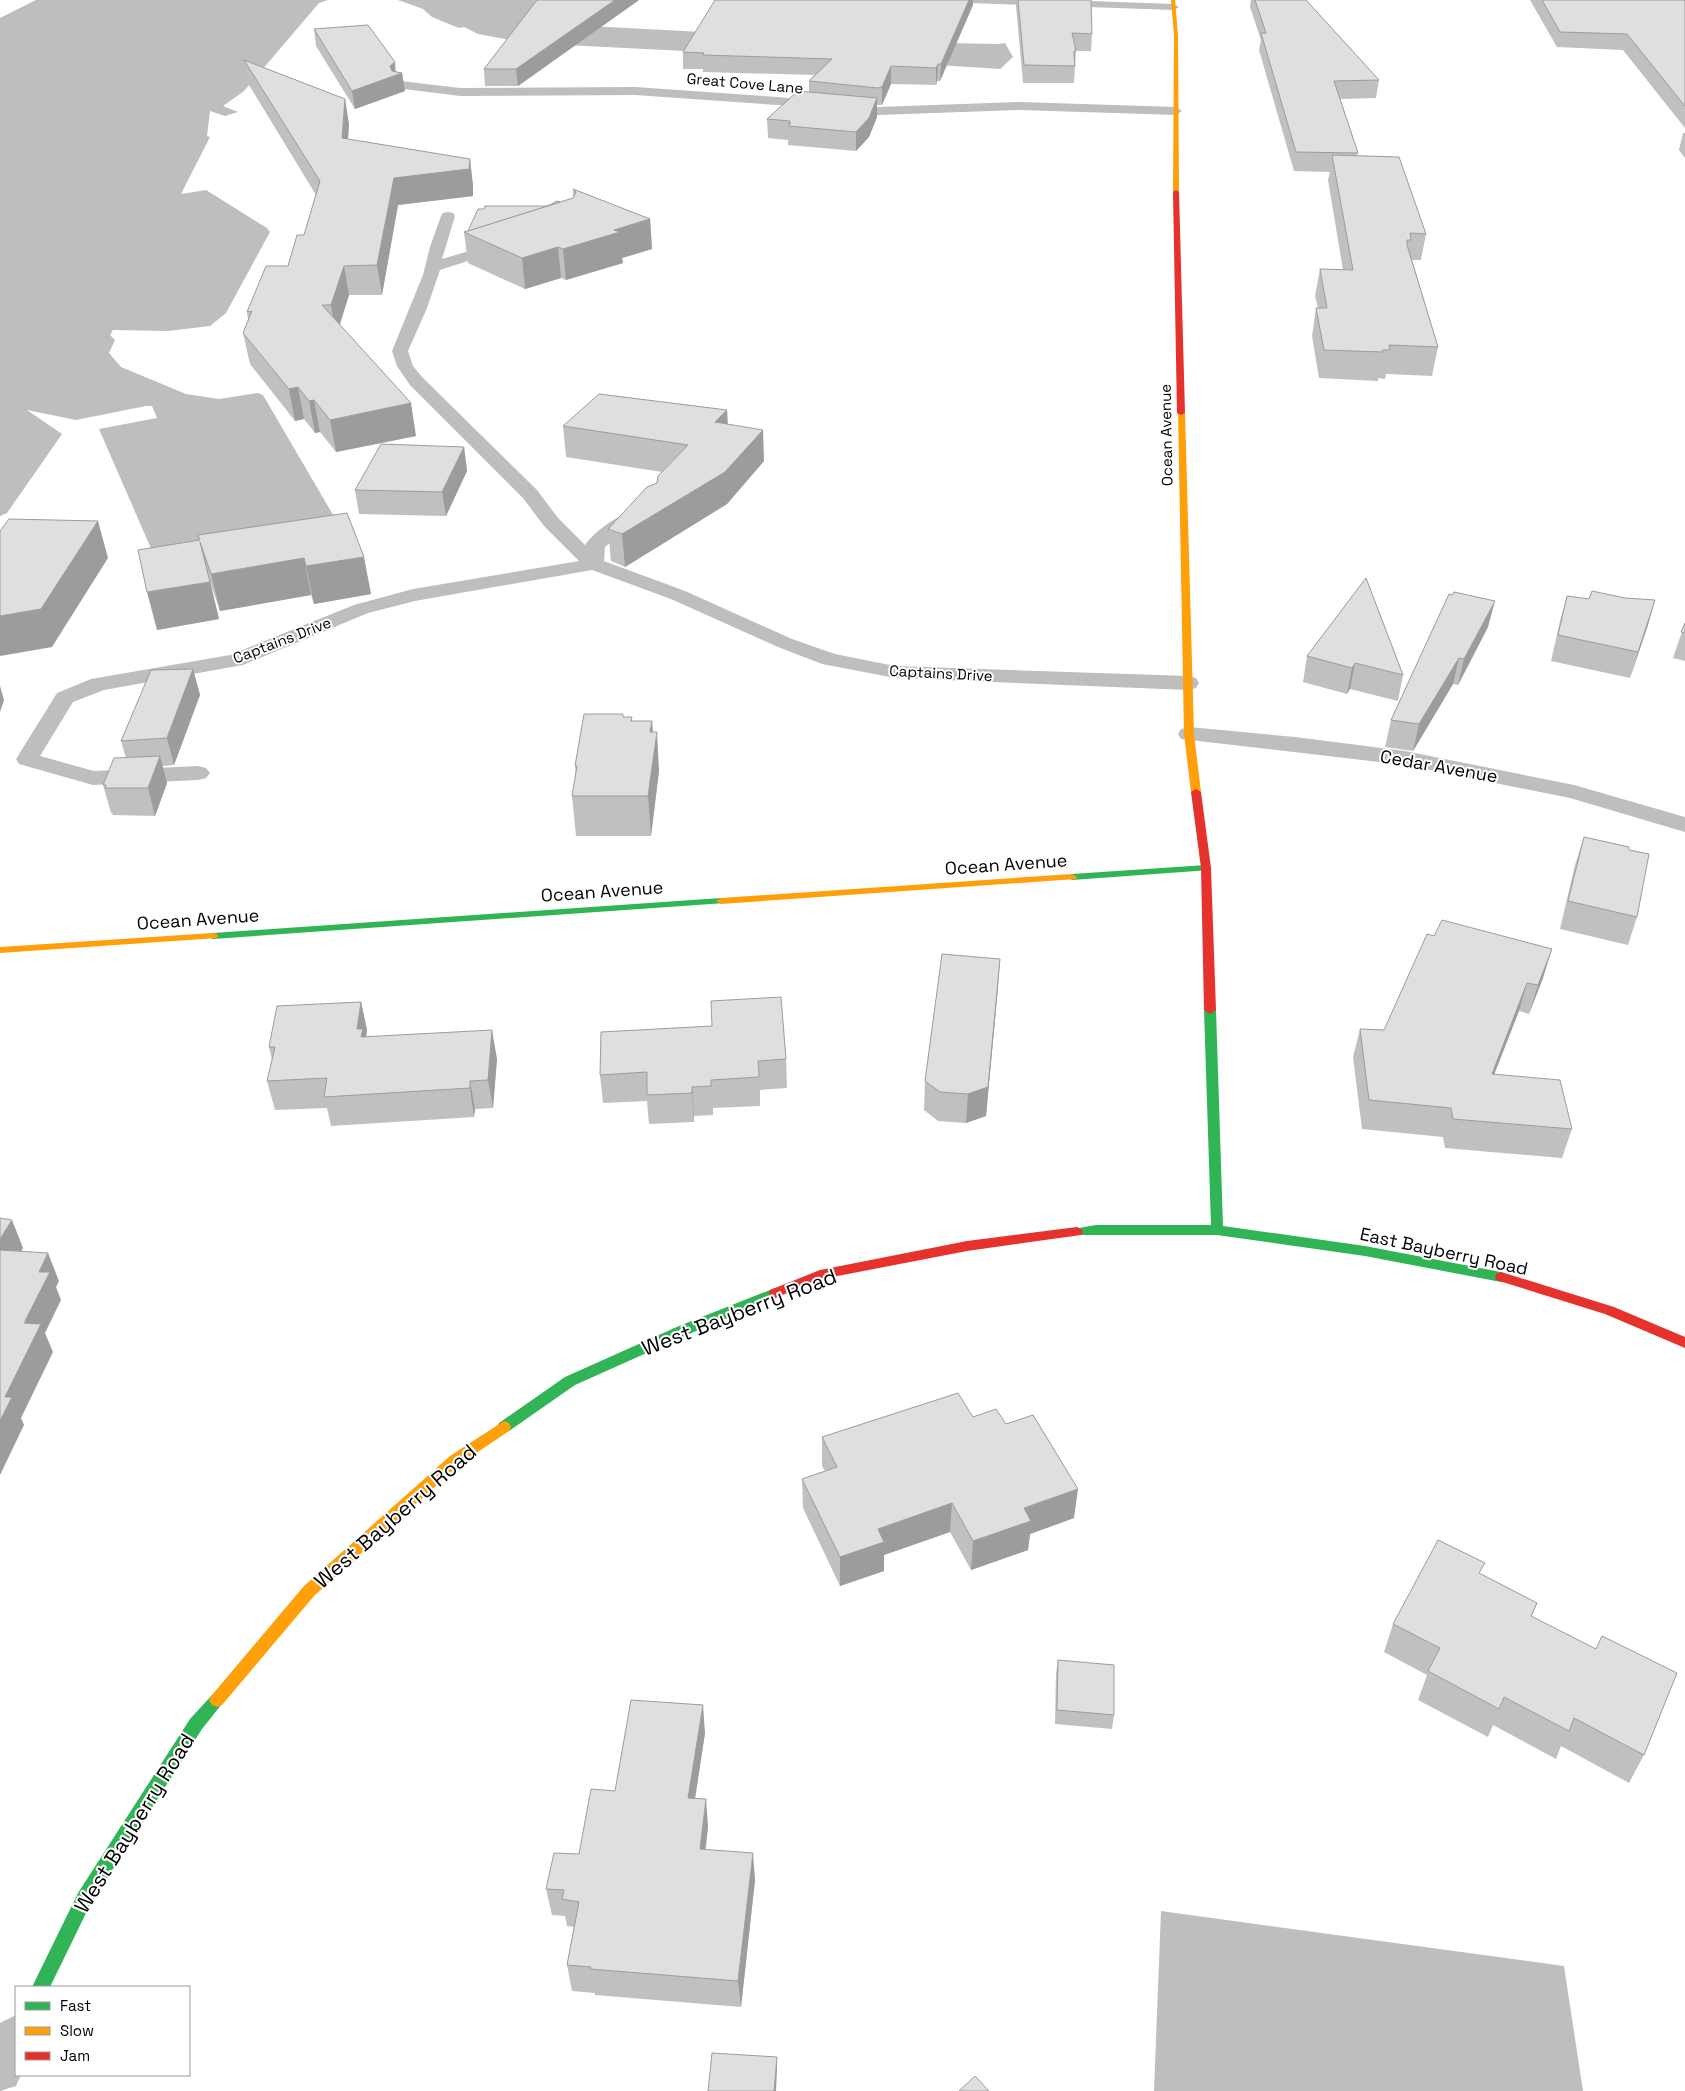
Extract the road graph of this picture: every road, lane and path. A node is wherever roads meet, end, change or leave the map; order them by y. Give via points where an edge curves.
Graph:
1 (969, 0) edge
2 (1174, 3) edge
3 (400, 85) edge
4 (1176, 111) junction
5 (448, 216) dead end
6 (515, 240) edge
7 (433, 268) junction
8 (650, 510) edge
9 (594, 564) junction
10 (1188, 683) junction
11 (1189, 734) junction
12 (198, 772) dead end
13 (1685, 825) edge
14 (1206, 868) junction
15 (0, 950) edge
16 (1217, 1230) junction
17 (1685, 1343) edge
18 (41, 1986) edge
19 (15, 2039) edge
20 (0, 2070) edge

1 - 2 street
2 - 4 street, Ocean Avenue
3 - 4 street, Great Cove Lane via 460,92 635,91 778,100 878,111 1019,106
4 - 10 street, Ocean Avenue via 1181,480
5 - 7 street, Captains Drive
6 - 7 street
7 - 9 street, Captains Drive via 400,351 405,366
8 - 9 street via 623,522 595,545
9 - 10 street, Captains Drive via 678,595 784,643 830,659 895,672
9 - 12 street, Captains Drive via 413,595 361,609 235,660 99,684 65,698 27,760 93,778
10 - 11 street, Ocean Avenue
11 - 13 street, Cedar Avenue via 1405,758 1574,792
11 - 14 street, Ocean Avenue
14 - 15 street, Ocean Avenue
14 - 16 street, Ocean Avenue
16 - 17 street, East Bayberry Road via 1365,1251 1494,1275 1609,1310
16 - 18 street, West Bayberry Road via 1096,1230 966,1246 820,1275 570,1381 455,1460 309,1591 196,1724 84,1899
19 - 20 street

